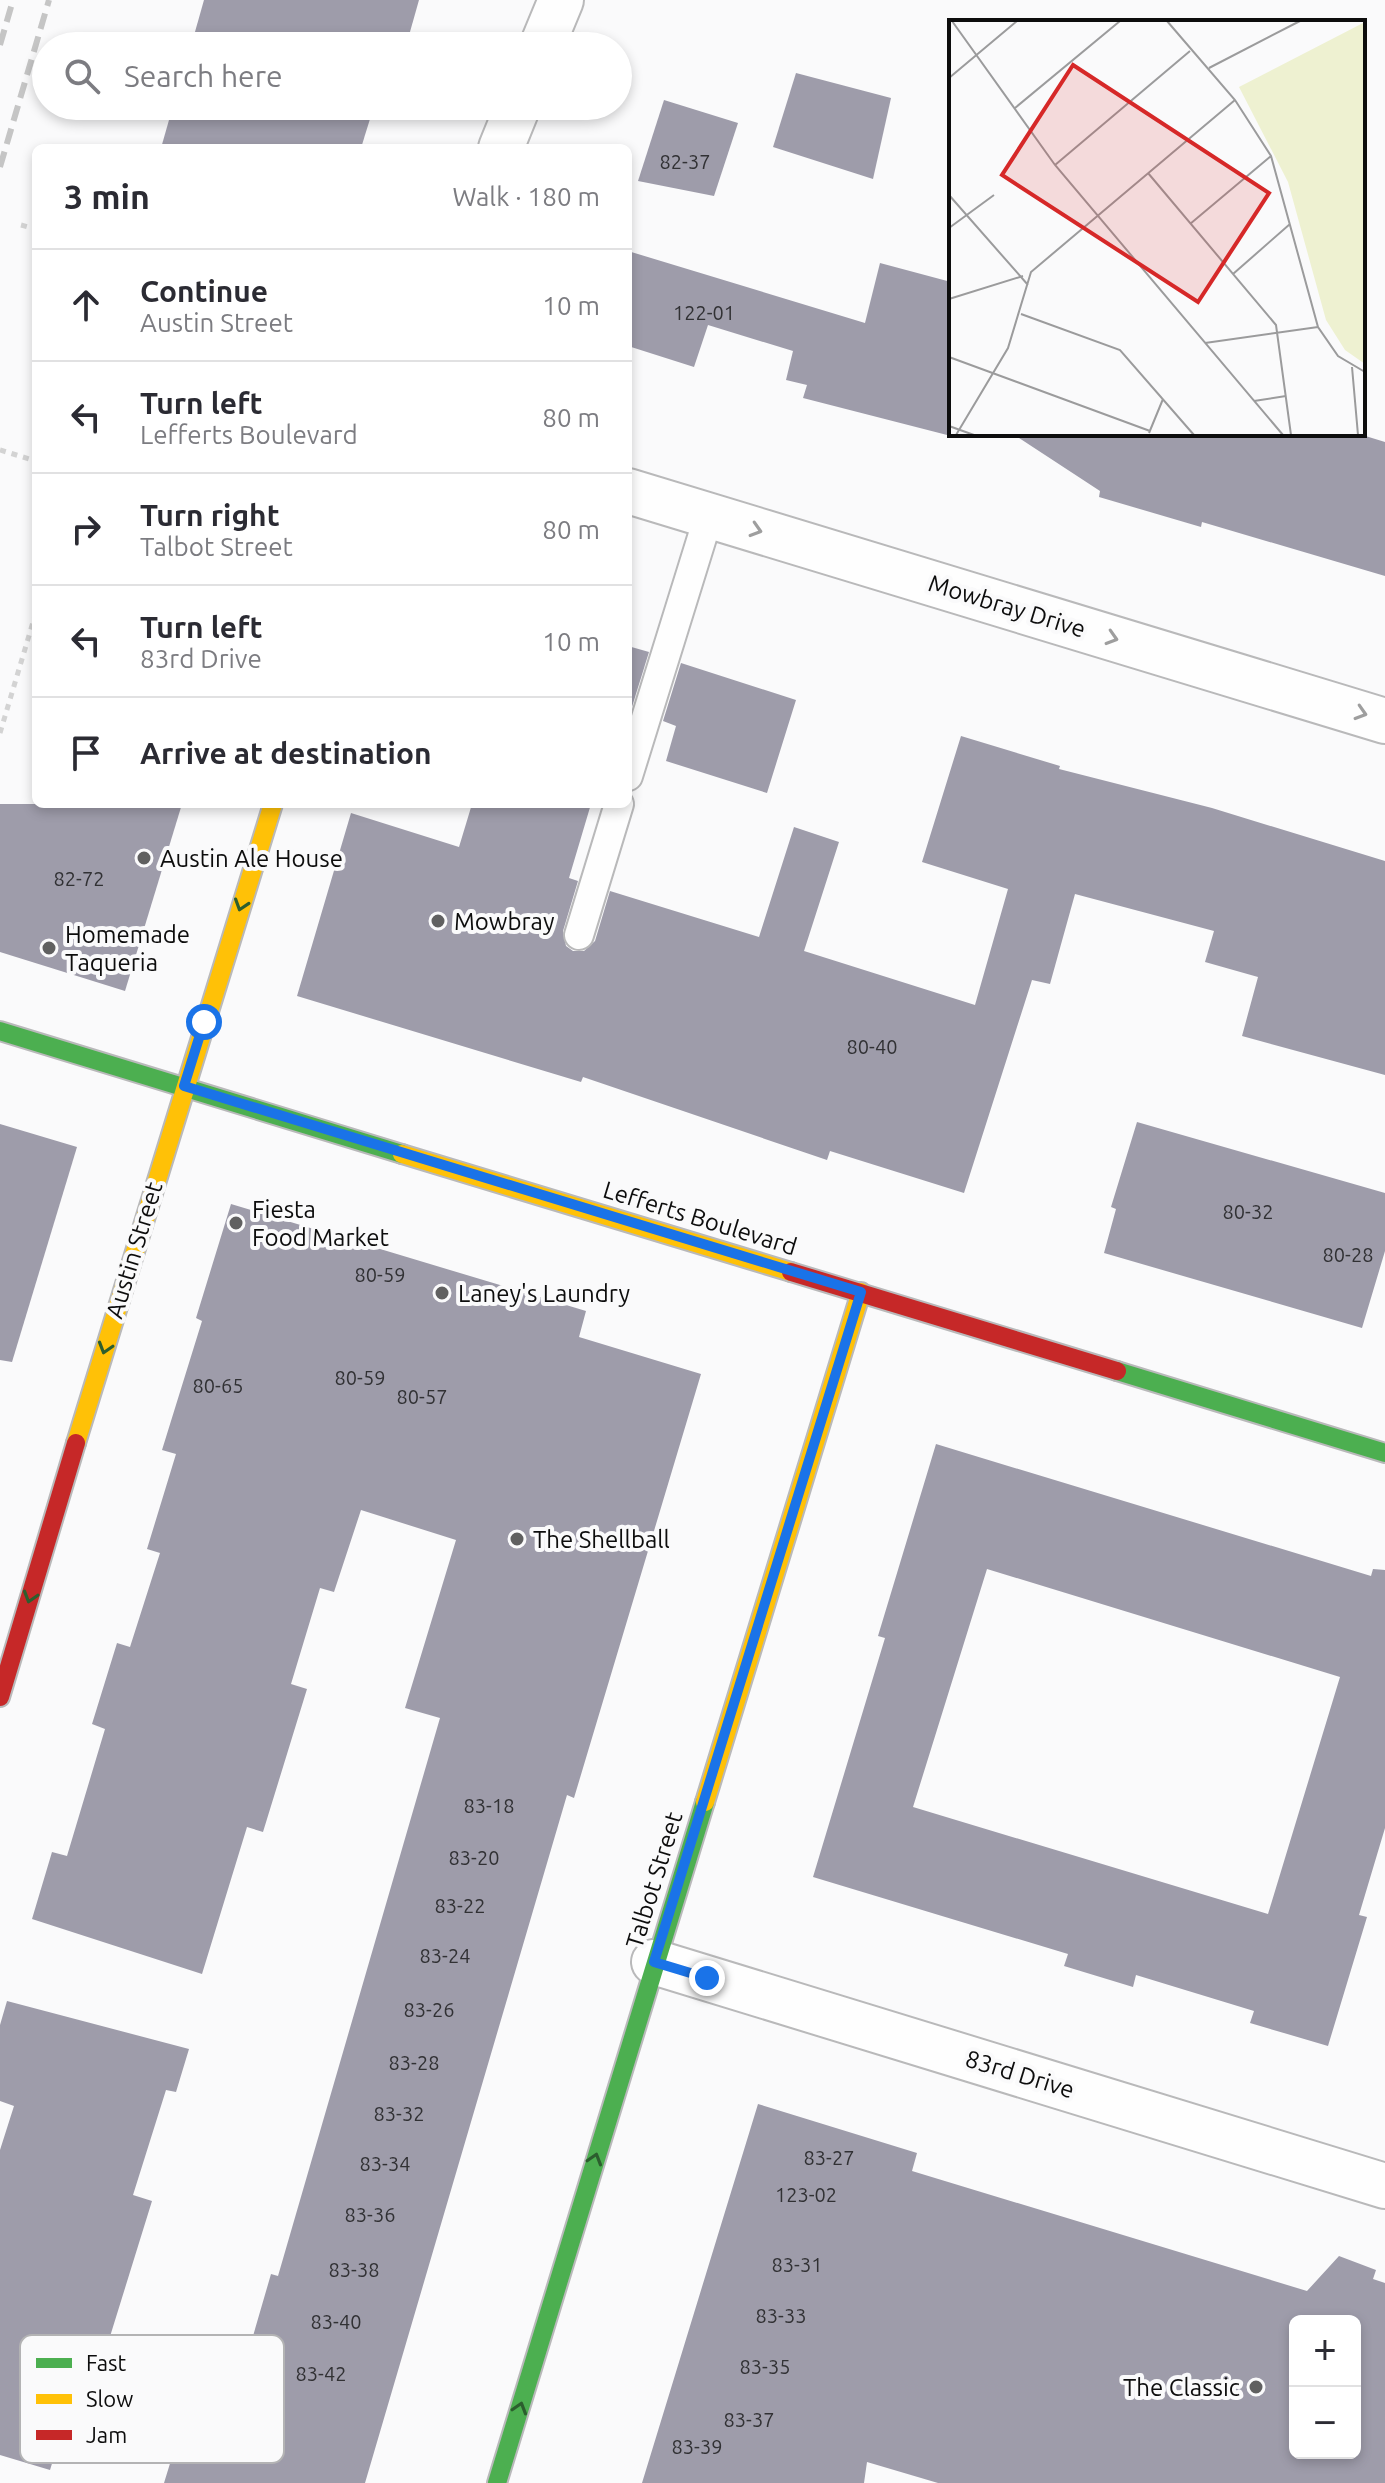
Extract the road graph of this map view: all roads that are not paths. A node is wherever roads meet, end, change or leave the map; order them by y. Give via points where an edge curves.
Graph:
1 (561, 0) edge
2 (548, 32) edge
3 (512, 120) edge
4 (503, 144) edge
5 (632, 492) edge
6 (709, 515) junction
7 (1385, 721) edge
8 (632, 763) edge
9 (272, 808) edge
10 (618, 808) edge
11 (579, 935) dead end
12 (0, 1031) edge
13 (184, 1086) junction
14 (861, 1292) junction
15 (1385, 1453) edge
16 (0, 1697) edge
17 (654, 1962) junction
18 (1385, 2186) edge
19 (497, 2483) edge

1 - 2 street
3 - 4 street
5 - 6 street, Mowbray Drive
6 -> 7 street, Mowbray Drive
6 - 8 lane
9 -> 13 street, Austin Street
10 - 11 lane
12 - 13 street, Lefferts Boulevard
13 - 14 street, Lefferts Boulevard
13 -> 16 street, Austin Street
14 - 15 street, Lefferts Boulevard
14 - 17 street, Talbot Street
17 - 18 street, 83rd Drive
19 -> 17 street, Talbot Street

